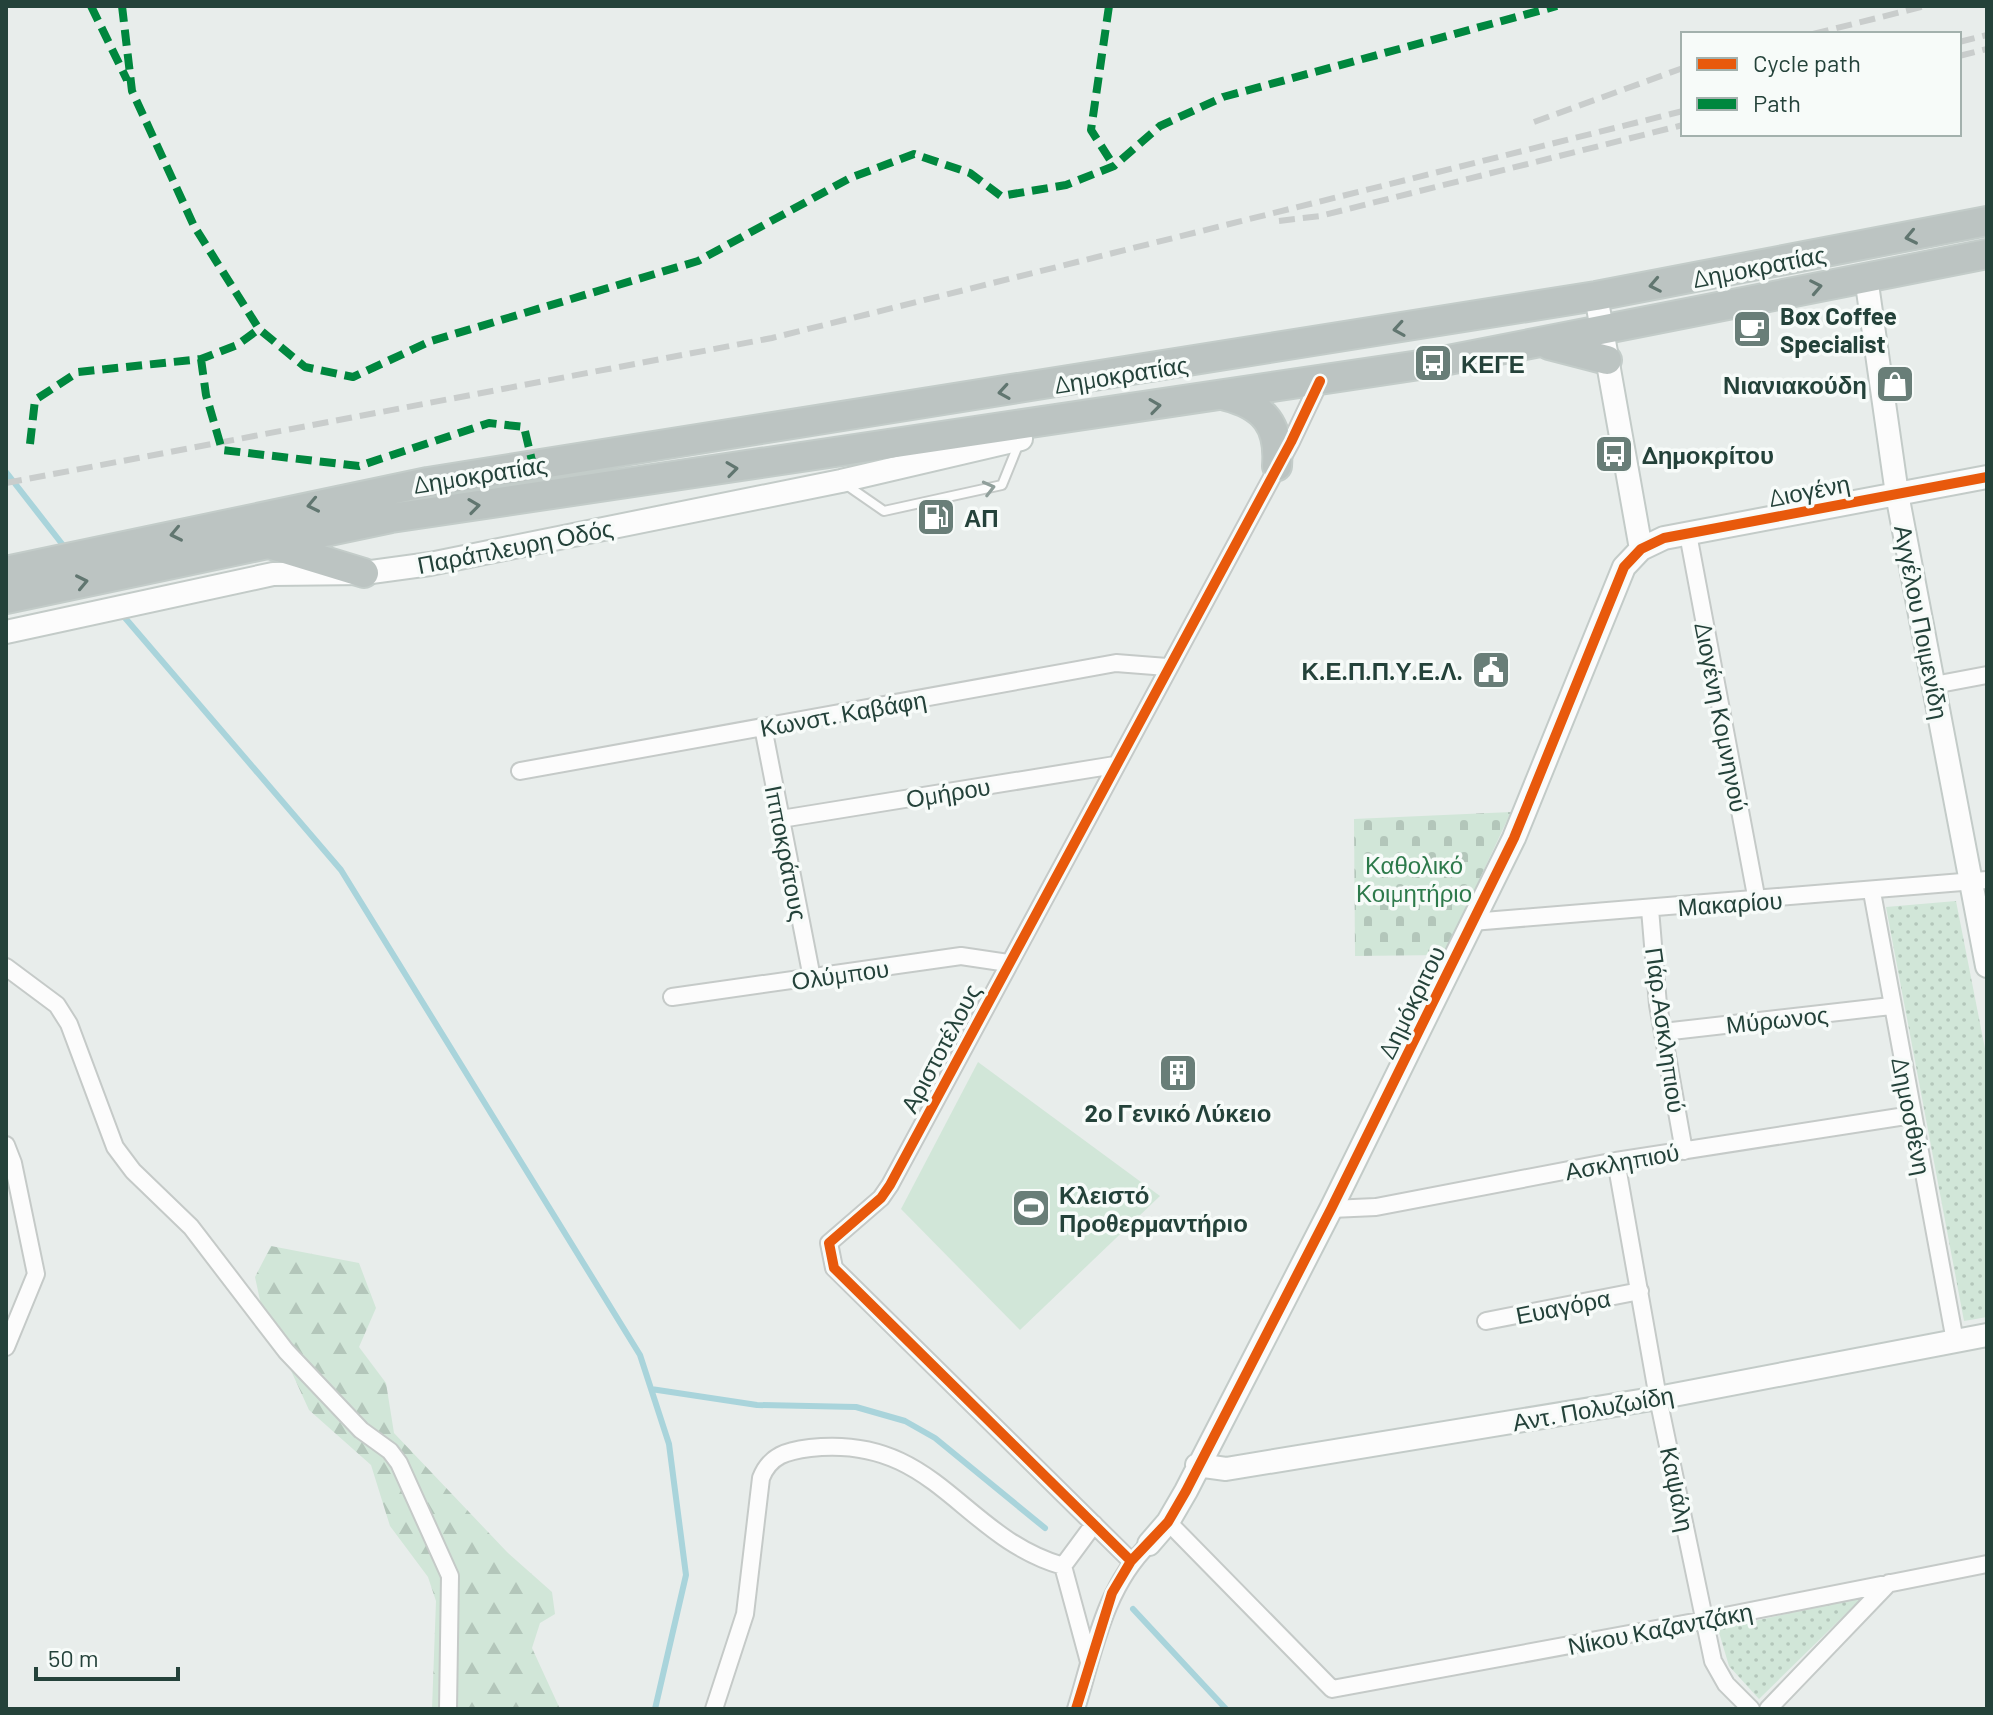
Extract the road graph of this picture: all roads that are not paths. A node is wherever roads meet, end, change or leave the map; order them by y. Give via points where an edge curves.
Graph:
1 (1987, 221) edge
2 (1987, 254) edge
3 (1866, 277) junction
4 (1596, 296) junction
5 (1602, 330) junction
6 (1536, 343) junction
7 (1607, 360) junction
8 (1320, 381) junction
9 (1226, 396) junction
10 (1101, 414) junction
11 (1021, 439) junction
12 (1277, 466) junction
13 (1987, 477) edge
14 (841, 481) junction
15 (1897, 494) junction
16 (1688, 534) junction
17 (259, 535) junction
18 (1641, 549) junction
19 (6, 571) edge
20 (364, 573) junction
21 (6, 599) edge
22 (6, 632) edge
23 (1167, 667) junction
24 (1987, 675) edge
25 (1934, 685) junction
26 (763, 727) junction
27 (1115, 765) junction
28 (520, 771) dead end
29 (781, 819) junction
30 (1978, 881) edge
31 (1872, 892) junction
32 (1757, 901) junction
33 (1650, 909) junction
34 (1472, 922) junction
35 (1008, 963) junction
36 (1987, 966) edge
37 (6, 967) edge
38 (812, 978) junction
39 (672, 997) dead end
40 (1891, 1006) junction
41 (1663, 1032) junction
42 (1912, 1115) junction
43 (6, 1145) edge
44 (1684, 1151) junction
45 (1616, 1161) junction
46 (1331, 1209) junction
47 (1640, 1291) junction
48 (1486, 1321) dead end
49 (1987, 1335) edge
50 (1955, 1341) junction
51 (6, 1347) edge
52 (1658, 1398) junction
53 (1197, 1465) junction
54 (1168, 1522) junction
55 (1094, 1524) junction
56 (1149, 1544) joint
57 (1131, 1561) junction
58 (1987, 1564) edge
59 (1063, 1566) junction
60 (1889, 1583) junction
61 (1705, 1620) junction
62 (1090, 1664) junction
63 (448, 1709) edge
64 (714, 1709) edge
65 (1076, 1709) edge
66 (1751, 1709) edge
67 (1768, 1709) edge

1 -> 4 highway, Δημοκρατίας
2 - 3 highway, Δημοκρατίας
5 -> 3 highway, Δημοκρατίας
3 - 15 street, Αγγέλου Ποιμενίδη
4 - 5 street
4 -> 17 highway, Δημοκρατίας via 428,482
5 - 6 highway, Δημοκρατίας
5 - 7 street
6 - 7 highway
6 - 8 highway, Δημοκρατίας
7 - 18 street
8 - 9 highway, Δημοκρατίας
8 - 12 street, Αριστοτέλους
10 -> 9 highway, Δημοκρατίας
9 - 12 highway via 1254,405 1269,419 1276,436
10 - 11 highway
17 -> 10 highway, Δημοκρατίας
11 - 14 street, Παράπλευρη Οδός
14 -> 11 lane via 884,511 1002,485
12 - 23 street, Αριστοτέλους
13 - 15 street, Διογένη
14 - 20 street, Παράπλευρη Οδός
15 - 16 street, Διογένη
15 - 25 street, Αγγέλου Ποιμενίδη
16 - 18 street, Διογένη
16 - 32 street, Διογένη Κομνηνού
17 -> 19 highway
17 - 20 highway
21 -> 17 highway
18 - 34 street, Δημόκριτου via 1621,573 1524,816
20 - 22 street, Παράπλευρη Οδός via 273,574
23 - 26 street, Κωνστ. Καβάφη via 1116,663
23 - 27 street, Αριστοτέλους
24 - 25 street
25 - 30 street, Αγγέλου Ποιμενίδη
26 - 28 street, Κωνστ. Καβάφη
26 - 29 street, Ιπποκράτους
27 - 29 street, Ομήρου
27 - 35 street, Αριστοτέλους
29 - 38 street, Ιπποκράτους
30 - 31 street, Μακαρίου
30 - 36 street, Αγγέλου Ποιμενίδη
31 - 32 street, Μακαρίου
31 - 40 street, Δημοσθένη
32 - 33 street, Μακαρίου
33 - 34 street, Μακαρίου
33 - 41 street, Πάρ.Ασκληπιού
34 - 46 street, Δημόκριτου
35 - 38 street, Ολύμπου via 961,956
35 - 55 street, Αριστοτέλους via 890,1185 829,1243 829,1256 834,1268
37 - 63 street via 40,989 63,1014 115,1147 133,1171 191,1227 286,1351 399,1463 450,1576
38 - 39 street, Ολύμπου
40 - 41 street, Μύρωνος
40 - 42 street, Δημοσθένη
41 - 44 street, Πάρ.Ασκληπιού
42 - 44 street, Ασκληπιού
42 - 50 street, Δημοσθένη
43 - 51 street via 36,1274
44 - 45 street, Ασκληπιού
45 - 46 street, Ασκληπιού via 1376,1207
45 - 47 street, Καψάλη
46 - 53 street, Δημόκριτου
47 - 48 street, Ευαγόρα
47 - 52 street, Καψάλη
49 - 50 street, Αντ. Πολυζωίδη
50 - 52 street, Αντ. Πολυζωίδη
52 - 53 street, Αντ. Πολυζωίδη via 1226,1469
52 - 61 street, Καψάλη
53 - 54 street, Δημόκριτου
54 - 56 street, Δημόκριτου
54 - 61 street, Νίκου Καζαντζάκη via 1332,1689
55 - 57 street, Αριστοτέλους
55 - 59 street
56 - 57 street
57 - 62 street via 1112,1593
58 - 60 street, Νίκου Καζαντζάκη
59 - 62 street
59 - 64 street via 997,1533 939,1483 884,1453 822,1447 779,1455 766,1465 761,1478 745,1614
60 - 61 street, Νίκου Καζαντζάκη
60 - 67 street
61 - 66 street, Καψάλη via 1719,1674
62 - 65 street

